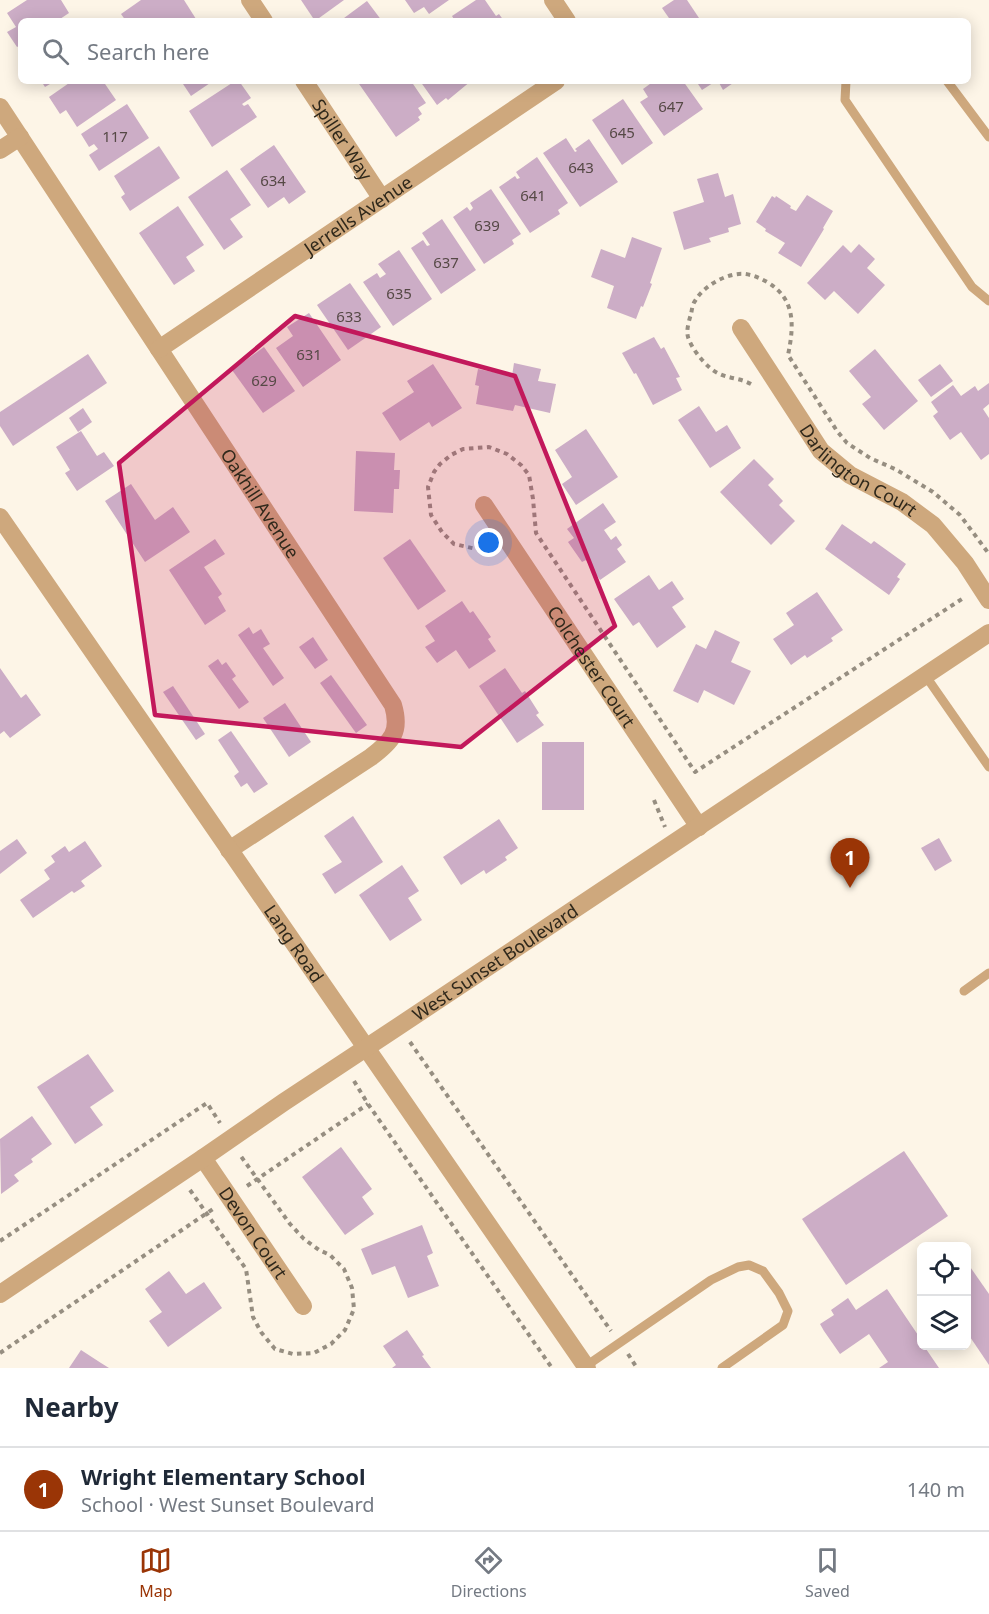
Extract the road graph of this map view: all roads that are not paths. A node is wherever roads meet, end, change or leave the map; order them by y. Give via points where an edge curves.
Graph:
1 (250, 0) edge
2 (553, 0) edge
3 (262, 18) edge
4 (565, 18) edge
5 (306, 84) edge
6 (552, 84) edge
7 (846, 84) edge
8 (949, 84) edge
9 (0, 107) edge
10 (20, 136) junction
11 (989, 137) edge
12 (0, 150) edge
13 (382, 199) junction
14 (989, 301) edge
15 (741, 328) dead end
16 (159, 349) junction
17 (484, 505) dead end
18 (0, 517) edge
19 (985, 593) edge
20 (989, 633) edge
21 (925, 675) junction
22 (989, 767) edge
23 (699, 827) junction
24 (229, 850) junction
25 (989, 973) edge
26 (964, 991) dead end
27 (366, 1048) junction
28 (203, 1158) junction
29 (0, 1294) edge
30 (303, 1306) dead end
31 (587, 1367) edge
32 (722, 1368) edge

1 - 3 street
2 - 4 street
5 - 13 street, Spiller Way
6 - 13 street, Jerrells Avenue
7 - 14 lane via 845,100 972,287
8 - 11 lane
9 - 10 street, Oakhill Avenue
10 - 12 street
10 - 16 street, Oakhill Avenue
13 - 16 street, Jerrells Avenue
15 - 19 street, Darlington Court via 821,451 850,475 902,502 933,525
16 - 24 street, Oakhill Avenue via 393,705 397,717 389,743
17 - 23 street, Colchester Court
18 - 24 street, Lang Road
20 - 21 street, West Sunset Boulevard
21 - 22 lane
21 - 23 street, West Sunset Boulevard
23 - 27 street, West Sunset Boulevard
24 - 27 street, Lang Road
25 - 26 lane
27 - 28 street, West Sunset Boulevard
27 - 31 street, Lang Road
28 - 29 street, West Sunset Boulevard
28 - 30 street, Devon Court
31 - 32 lane via 711,1280 748,1265 763,1271 788,1311 783,1325

